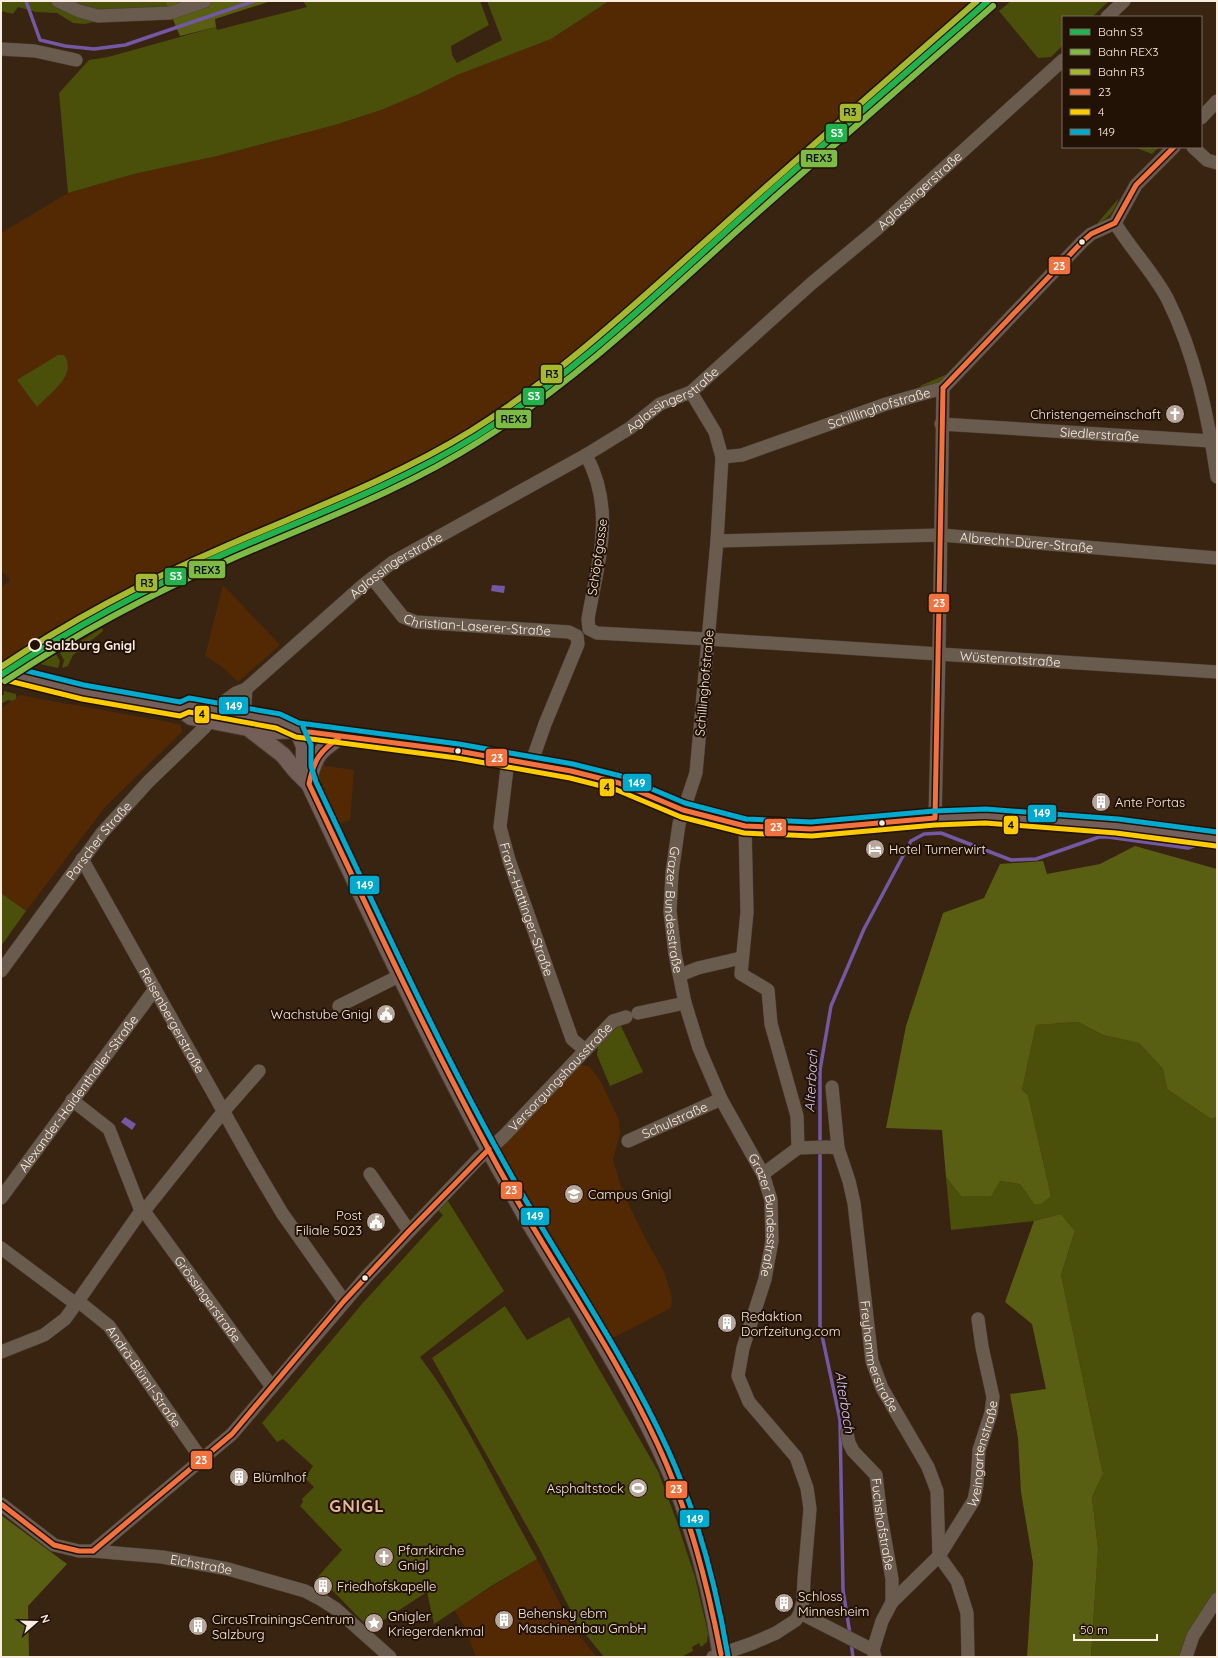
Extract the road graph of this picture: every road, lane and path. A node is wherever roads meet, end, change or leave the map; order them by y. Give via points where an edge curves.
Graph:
1 (58, 1) edge
2 (205, 1) edge
3 (1124, 1) edge
4 (1108, 16) edge
5 (1, 49) edge
6 (76, 60) dead end
7 (1062, 61) edge
8 (1217, 101) edge
9 (1202, 117) edge
10 (1173, 148) edge
11 (1194, 148) edge
12 (1217, 163) edge
13 (1115, 223) junction
14 (942, 388) junction
15 (691, 392) junction
16 (941, 424) junction
17 (1211, 441) junction
18 (586, 455) junction
19 (722, 457) junction
20 (1217, 477) edge
21 (941, 535) junction
22 (717, 541) junction
23 (1217, 558) edge
24 (372, 578) junction
25 (707, 639) junction
26 (939, 653) junction
27 (1, 672) edge
28 (1217, 672) edge
29 (246, 689) junction
30 (210, 714) junction
31 (246, 721) junction
32 (297, 730) junction
33 (340, 737) junction
34 (283, 755) junction
35 (508, 760) junction
36 (531, 764) junction
37 (309, 784) junction
38 (683, 810) junction
39 (935, 818) junction
40 (745, 826) junction
41 (1217, 839) edge
42 (82, 859) junction
43 (741, 958) junction
44 (1, 971) edge
45 (401, 975) junction
46 (680, 975) junction
47 (155, 989) junction
48 (685, 1003) junction
49 (339, 1006) dead end
50 (585, 1050) junction
51 (259, 1071) dead end
52 (832, 1087) dead end
53 (721, 1099) junction
54 (72, 1100) junction
55 (223, 1112) junction
56 (628, 1141) dead end
57 (798, 1148) junction
58 (832, 1148) junction
59 (489, 1149) junction
60 (370, 1174) dead end
61 (763, 1174) junction
62 (1, 1198) edge
63 (408, 1231) junction
64 (1, 1248) edge
65 (344, 1301) junction
66 (77, 1302) junction
67 (978, 1318) dead end
68 (1, 1352) edge
69 (272, 1387) junction
70 (847, 1433) dead end
71 (202, 1460) junction
72 (1, 1504) edge
73 (93, 1550) junction
74 (939, 1556) junction
75 (1217, 1599) edge
76 (892, 1602) junction
77 (800, 1613) junction
78 (874, 1653) edge
79 (718, 1656) edge
80 (390, 1657) edge
81 (968, 1657) edge
82 (1186, 1657) edge

1 - 2 street via 98,16 170,13
3 - 4 street
5 - 6 street via 35,51
7 - 15 street, Aglassingerstraße
8 - 9 street
10 - 13 street via 1136,185
11 - 12 street via 1207,160
13 - 14 street, Schillinghofstraße via 1091,234 1082,242
13 - 17 street via 1166,298 1187,347 1204,402
14 - 16 street
14 - 19 street, Schillinghofstraße via 886,404 742,455
15 - 18 street, Aglassingerstraße via 660,404 630,428
15 - 19 street, Schillinghofstraße via 715,432
16 - 17 street, Siedlerstraße
16 - 21 street
17 - 20 street
18 - 24 street, Aglassingerstraße via 393,562
18 - 25 street, Schöpfgasse via 599,486 603,509 603,535 588,619 589,629 597,633
19 - 22 street, Schillinghofstraße
21 - 22 street, Albrecht-Dürer-Straße
21 - 23 street, Albrecht-Dürer-Straße
21 - 26 street
22 - 25 street, Schillinghofstraße
24 - 29 street, Aglassingerstraße
24 - 36 street, Christian-Laserer-Straße via 403,617 416,622 569,632 577,636 578,644
25 - 26 street, Wüstenrotstraße
25 - 38 street, Schillinghofstraße via 696,772
26 - 28 street, Wüstenrotstraße
26 - 39 street
27 - 30 main road via 83,692 181,709 191,717
29 - 30 street, Aglassingerstraße via 236,693
29 - 31 street
30 - 31 main road
30 - 42 street, Parscher Straße via 205,727 124,807
31 - 32 main road via 278,721
31 - 34 main road
32 - 33 main road
32 - 34 main road via 288,741
32 - 37 main road via 304,746 304,767
33 - 35 main road
33 - 37 main road via 320,752 313,764
34 - 37 main road
35 - 36 main road
35 - 50 street, Franz-Hattinger-Straße via 500,827 509,860 572,1039
36 - 38 main road via 619,784
37 - 45 main road
38 - 40 main road
38 - 46 street, Grazer Bundesstraße via 678,824 670,911
39 - 40 main road via 810,829
39 - 41 main road via 985,816 1064,821
40 - 43 street via 746,912
42 - 44 street, Parscher Straße
42 - 47 street, Reisenbergerstraße
43 - 46 street
43 - 57 street via 741,974 768,990 771,1024 797,1116
45 - 49 street
45 - 59 main road
46 - 48 street, Grazer Bundesstraße
47 - 54 street, Alexander-Haidenthaller-Straße
47 - 55 street, Reisenbergerstraße
48 - 50 street, Versorgungshausstraße via 613,1021
48 - 53 street, Grazer Bundesstraße via 699,1048
50 - 59 street, Versorgungshausstraße
51 - 55 street
52 - 58 street, Freyhammerstraße
53 - 56 street, Schulstraße
53 - 61 street, Grazer Bundesstraße
54 - 62 street, Alexander-Haidenthaller-Straße
54 - 66 street via 109,1129 141,1211
55 - 65 street, Reisenbergerstraße via 282,1213
55 - 69 street, Grössingerstraße via 144,1211
57 - 58 street
57 - 61 street
58 - 74 street, Freyhammerstraße via 849,1181 854,1203 872,1361 882,1388 928,1467 937,1491
59 - 63 street, Versorgungshausstraße
59 - 79 main road via 618,1370 659,1447 701,1562
60 - 63 street
61 - 77 street, Grazer Bundesstraße via 771,1200 772,1241 765,1278 743,1348 738,1376 749,1402 796,1457 808,1488 810,1509 804,1600
63 - 65 street, Versorgungshausstraße
64 - 66 street, Andrä-Blüml-Straße
65 - 69 street, Versorgungshausstraße
66 - 68 street via 65,1319 44,1335
66 - 71 street, Andrä-Blüml-Straße via 109,1326
67 - 74 street, Weingartenstraße via 993,1397 991,1413 979,1450 974,1500
69 - 71 street, Versorgungshausstraße via 232,1434
70 - 76 street, Fuchshofstraße via 853,1451 876,1475 892,1579
71 - 73 street, Versorgungshausstraße
72 - 73 street, Eichstraße via 54,1545 79,1551
73 - 80 street, Eichstraße via 176,1559 305,1591 336,1609
74 - 76 street, Weingartenstraße
74 - 81 street via 958,1581 967,1613
75 - 82 street via 1193,1636
76 - 78 street, Weingartenstraße via 882,1621
77 - 78 street
77 - 79 street via 796,1620 776,1633

